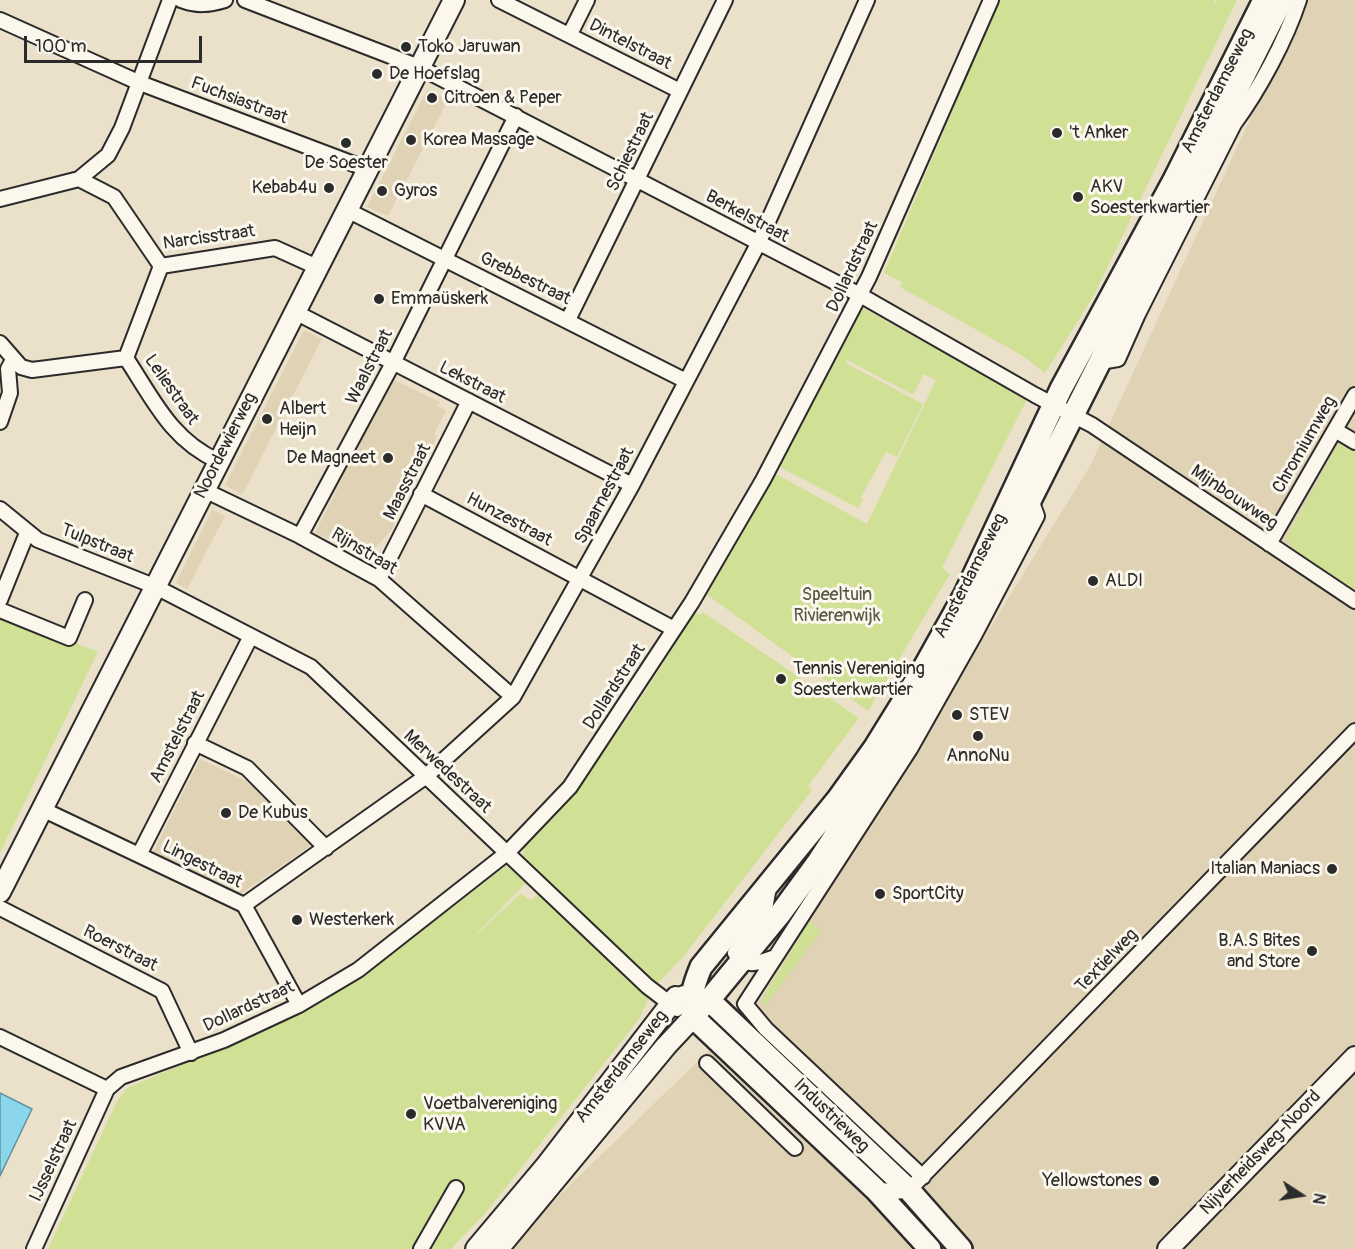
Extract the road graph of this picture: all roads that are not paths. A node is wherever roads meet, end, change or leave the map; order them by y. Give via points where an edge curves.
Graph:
1 (170, 0) edge
2 (181, 0) edge
3 (225, 0) edge
4 (244, 0) edge
5 (454, 0) edge
6 (499, 0) edge
7 (587, 0) edge
8 (725, 0) edge
9 (867, 0) edge
10 (991, 0) edge
11 (1284, 2) edge
12 (0, 20) edge
13 (570, 34) junction
14 (419, 67) junction
15 (140, 83) junction
16 (680, 91) junction
17 (516, 116) junction
18 (367, 169) junction
19 (79, 179) junction
20 (639, 179) junction
21 (0, 199) edge
22 (347, 210) junction
23 (758, 244) junction
24 (444, 259) junction
25 (160, 266) junction
26 (317, 267) junction
27 (860, 295) junction
28 (295, 312) junction
29 (568, 320) junction
30 (0, 343) edge
31 (126, 358) junction
32 (13, 360) junction
33 (393, 363) junction
34 (686, 381) junction
35 (1355, 395) edge
36 (469, 401) junction
37 (1064, 410) junction
38 (0, 422) edge
39 (1335, 430) junction
40 (1355, 442) edge
41 (218, 461) junction
42 (632, 485) junction
43 (204, 490) junction
44 (421, 494) junction
45 (1030, 497) junction
46 (0, 509) edge
47 (27, 533) junction
48 (300, 536) junction
49 (1269, 544) junction
50 (581, 578) junction
51 (379, 579) junction
52 (154, 586) junction
53 (0, 600) edge
54 (86, 600) dead end
55 (1355, 601) edge
56 (0, 610) edge
57 (674, 629) junction
58 (251, 636) junction
59 (513, 697) junction
60 (1355, 732) edge
61 (195, 743) junction
62 (425, 777) junction
63 (42, 809) junction
64 (326, 848) junction
65 (507, 852) junction
66 (139, 855) junction
67 (6, 865) edge
68 (769, 885) junction
69 (0, 892) edge
70 (244, 905) junction
71 (0, 908) edge
72 (775, 957) junction
73 (743, 960) junction
74 (701, 967) junction
75 (746, 1004) joint
76 (299, 1005) junction
77 (696, 1005) junction
78 (669, 1006) junction
79 (0, 1037) edge
80 (191, 1053) junction
81 (1355, 1057) edge
82 (707, 1062) dead end
83 (108, 1089) junction
84 (805, 1123) junction
85 (916, 1184) junction
86 (456, 1188) dead end
87 (875, 1189) junction
88 (33, 1249) edge
89 (421, 1249) edge
90 (476, 1249) edge
91 (498, 1249) edge
92 (930, 1249) edge
93 (961, 1249) edge
94 (1168, 1249) edge

1 - 15 street
2 - 3 street via 208,5
4 - 14 street, Berkelstraat
5 - 14 street, Noordewierweg
6 - 13 street, Dintelstraat
7 - 13 street
8 - 16 street, Schiestraat
9 - 23 street, Spaarnestraat
10 - 27 street, Dollardstraat
11 - 37 main road, Amsterdamseweg via 1174,180
11 - 37 main road, Amsterdamseweg via 1100,362
12 - 15 street, Fuchsiastraat
13 - 16 street, Dintelstraat
14 - 17 street, Berkelstraat
14 - 18 street, Noordewierweg
15 - 18 street, Fuchsiastraat
15 - 19 street via 108,155
16 - 20 street, Schiestraat
17 - 20 street, Berkelstraat
17 - 24 street, Waalstraat
18 - 22 street, Noordewierweg
19 - 21 street
19 - 25 street, Narcisstraat via 114,197
20 - 23 street, Berkelstraat
20 - 29 street, Schiestraat
22 - 24 street, Grebbestraat
22 - 26 street, Noordewierweg
23 - 27 street, Berkelstraat
23 - 34 street, Spaarnestraat
24 - 29 street, Grebbestraat
24 - 33 street, Waalstraat
25 - 26 street, Narcisstraat via 275,248
25 - 31 street, Leliestraat
26 - 28 street, Noordewierweg
27 - 37 street, Berkelstraat
27 - 57 street, Dollardstraat via 752,501
28 - 33 street, Lekstraat
28 - 41 street, Noordewierweg
29 - 34 street, Grebbestraat
30 - 32 street
31 - 32 street, Leliestraat via 32,370
31 - 41 street, Leliestraat via 174,432
32 - 38 street via 8,369 10,393
33 - 36 street, Lekstraat
33 - 48 street, Waalstraat
34 - 42 street, Spaarnestraat
35 - 39 street, Chromiumweg
36 - 42 street, Lekstraat
36 - 44 street, Maasstraat
37 - 45 main road, Amsterdamseweg
37 - 49 street, Mijnbouwweg via 1092,424
37 - 68 main road, Amsterdamseweg via 922,671 859,770
39 - 40 street
39 - 49 street, Chromiumweg
41 - 43 street, Noordewierweg
42 - 50 street, Spaarnestraat
43 - 48 street, Rijnstraat
43 - 52 street, Noordewierweg
44 - 50 street, Hunzestraat
44 - 51 street, Maasstraat
45 - 72 street, Amsterdamseweg via 1037,516 975,634 840,861
45 - 73 main road, Amsterdamseweg via 980,600 898,741 818,862
46 - 47 street, Tulpstraat
47 - 52 street, Tulpstraat
47 - 53 street
48 - 51 street, Rijnstraat
49 - 55 street, Mijnbouwweg
50 - 57 street, Hunzestraat
50 - 59 street, Spaarnestraat
51 - 59 street, Rijnstraat
52 - 58 street, Merwedestraat
52 - 63 street, Noordewierweg
54 - 56 street via 69,638
57 - 65 street, Dollardstraat via 570,787
58 - 61 street, Amstelstraat
58 - 62 street, Merwedestraat via 311,667
59 - 62 street, Spaarnestraat
60 - 85 street, Textielweg
61 - 64 street via 248,768
61 - 66 street, Amstelstraat
62 - 64 street, Spaarnestraat
62 - 65 street, Merwedestraat
63 - 66 street, Lingestraat
63 - 67 street, Noordewierweg
64 - 70 street, Spaarnestraat
65 - 76 street, Dollardstraat via 363,966
65 - 78 street, Merwedestraat
66 - 70 street, Lingestraat
67 - 69 street, Noordewierweg
68 - 73 street, Amsterdamseweg via 765,909 735,953
68 - 74 main road, Amsterdamseweg
70 - 76 street, Lingestraat
71 - 80 street, Roerstraat via 162,991
72 - 73 street via 756,965
72 - 75 street, Amsterdamseweg
73 - 77 main road, Amsterdamseweg
74 - 77 main road
74 - 78 street, Amsterdamseweg
75 - 85 street, Industrieweg
76 - 80 street, Dollardstraat
77 - 78 street via 684,996
77 - 84 main road, Industrieweg
77 - 85 main road, Industrieweg
77 - 91 street, Amsterdamseweg
78 - 90 street, Amsterdamseweg via 545,1167
79 - 83 street
80 - 83 street, Dollardstraat via 121,1077
81 - 94 street, Nijverheidsweg-Noord
82 - 84 street, Industrieweg via 791,1144
83 - 88 street, IJsselstraat
84 - 87 main road, Industrieweg
85 - 87 street via 895,1192
85 - 93 main road, Industrieweg
86 - 89 street
87 - 92 main road, Industrieweg

